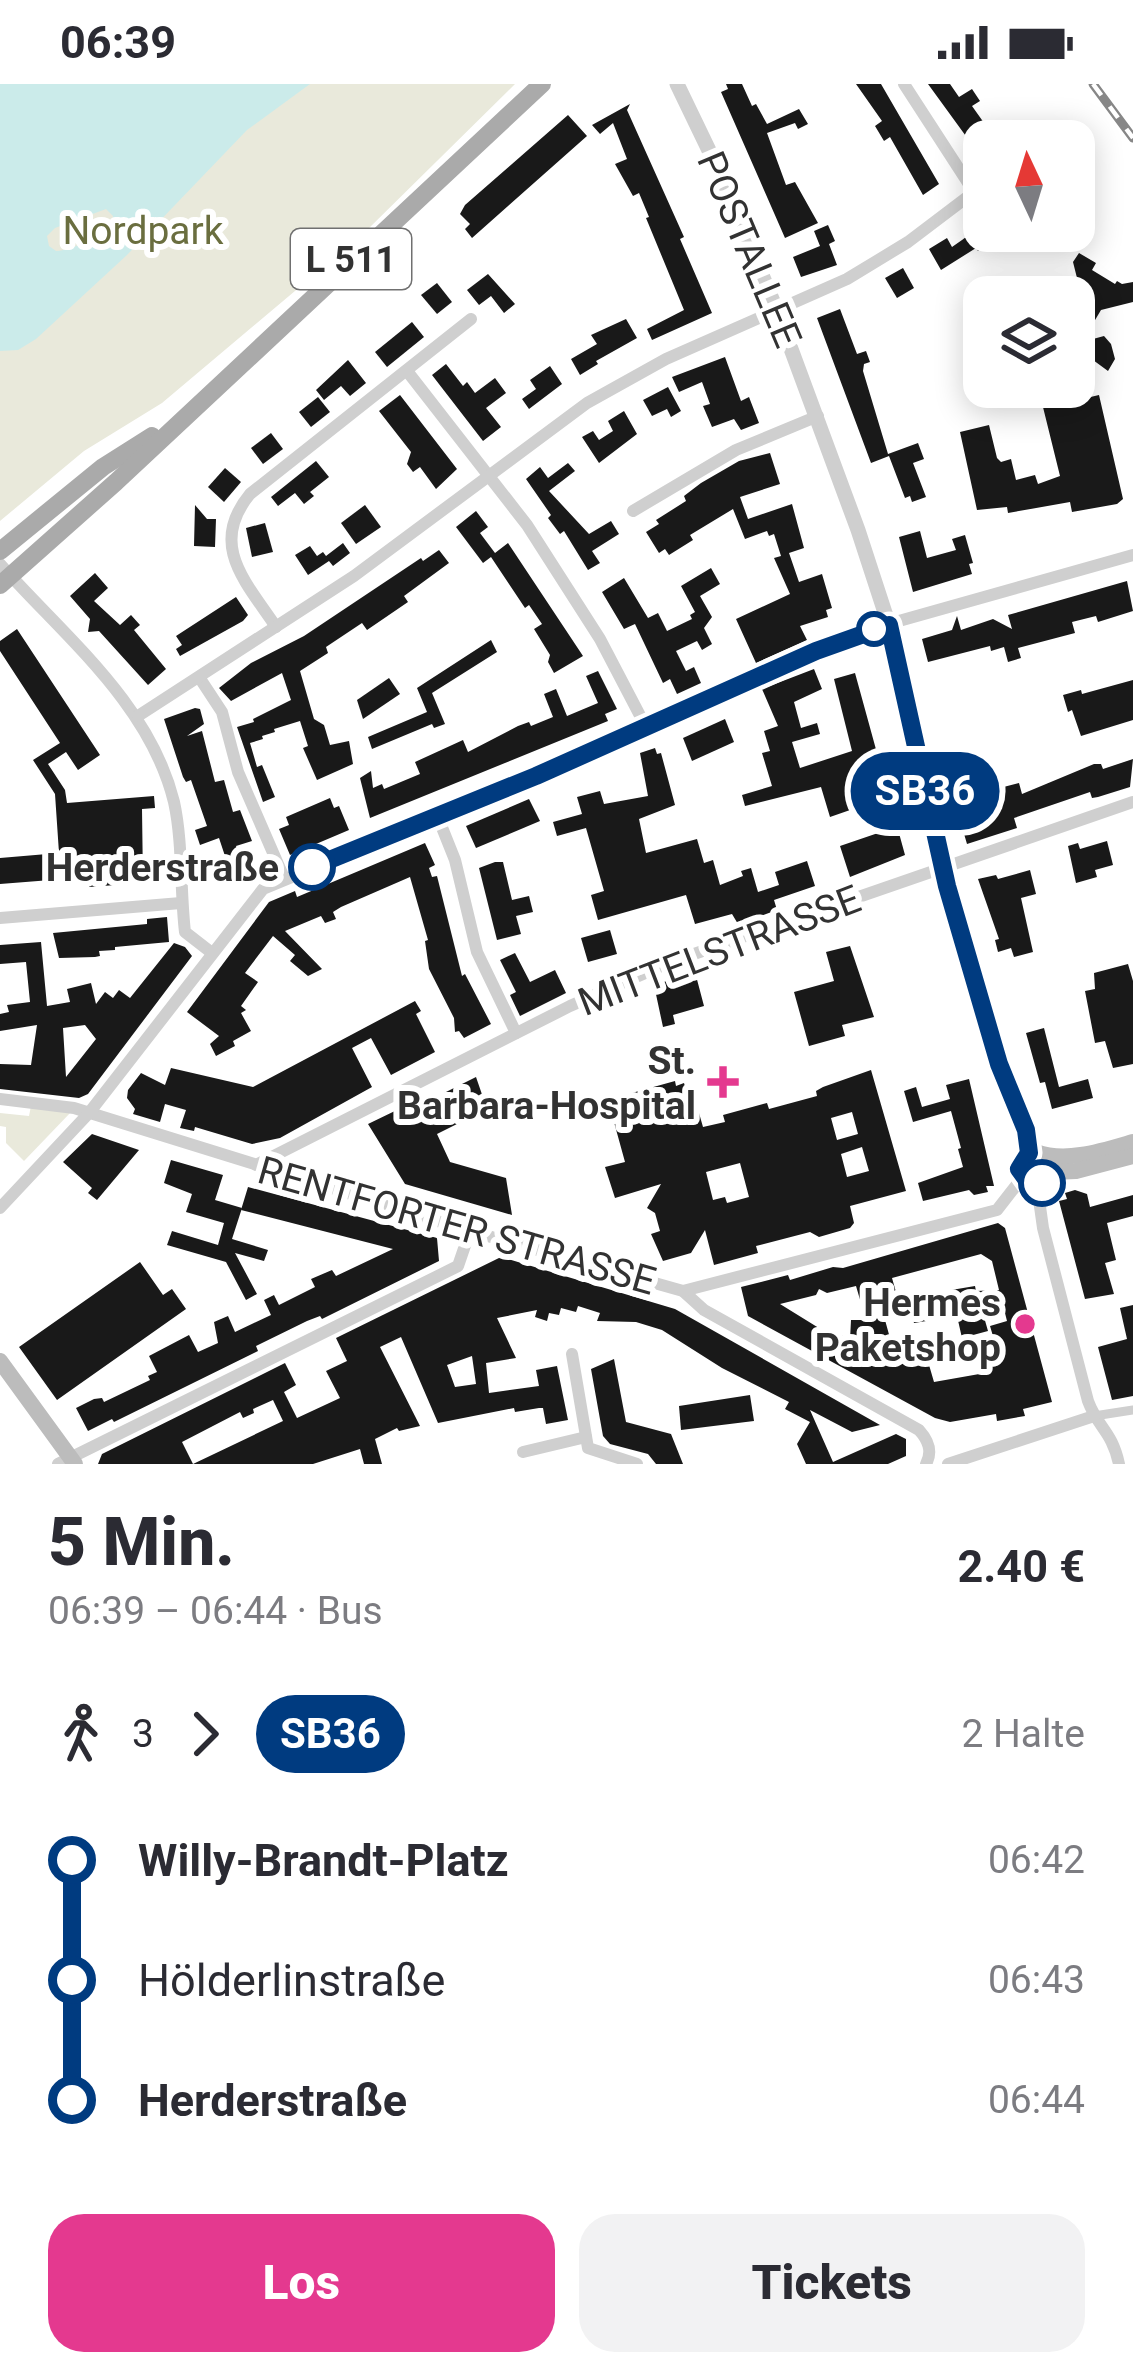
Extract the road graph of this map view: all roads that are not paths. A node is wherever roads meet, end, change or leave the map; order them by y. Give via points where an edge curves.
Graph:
1 (542, 84) edge
2 (677, 84) edge
3 (904, 84) edge
4 (777, 311) junction
5 (471, 320) dead end
6 (406, 371) junction
7 (186, 415) junction
8 (818, 416) junction
9 (488, 476) junction
10 (633, 511) dead end
11 (0, 550) edge
12 (1133, 555) edge
13 (4, 575) edge
14 (889, 625) junction
15 (275, 627) junction
16 (199, 677) junction
17 (138, 716) junction
18 (646, 728) junction
19 (1133, 802) edge
20 (437, 815) junction
21 (943, 868) junction
22 (284, 878) junction
23 (182, 903) junction
24 (0, 918) edge
25 (212, 953) junction
26 (516, 1033) junction
27 (0, 1099) edge
28 (88, 1113) junction
29 (1133, 1142) edge
30 (1029, 1153) joint
31 (1133, 1156) edge
32 (255, 1166) junction
33 (1040, 1173) junction
34 (0, 1208) edge
35 (470, 1231) junction
36 (682, 1291) junction
37 (572, 1354) dead end
38 (0, 1361) edge
39 (1133, 1410) edge
40 (1094, 1416) junction
41 (586, 1437) junction
42 (523, 1452) dead end
43 (67, 1462) edge
44 (637, 1464) edge
45 (926, 1464) edge
46 (948, 1464) edge
47 (1119, 1464) edge

1 - 7 main road, L 511
2 - 4 street, POSTALLEE
3 - 4 street via 974,192 847,279
4 - 8 street, POSTALLEE
4 - 9 street via 622,383
5 - 6 street
6 - 9 street
6 - 15 street via 238,508 234,562
7 - 11 main road, L 511 via 103,467
7 - 13 main road, L 511
8 - 10 street via 736,450
8 - 14 street, POSTALLEE
9 - 15 street
9 - 18 street via 576,598
12 - 14 street
13 - 17 street
14 - 18 street
14 - 21 street, POSTALLEE
15 - 16 street
16 - 17 street
16 - 22 street via 223,712 238,772
17 - 23 street via 175,806
18 - 20 street
19 - 21 street, MITTELSTRASSE
20 - 22 street
20 - 26 street via 477,952
21 - 26 street, MITTELSTRASSE via 668,963
21 - 30 street, POSTALLEE
22 - 25 street via 263,890
23 - 24 street
23 - 25 street via 185,932
25 - 28 street
26 - 32 street, MITTELSTRASSE
27 - 28 street, RENTFORTER STRASSE
28 - 32 street, RENTFORTER STRASSE
28 - 34 street
29 - 33 main road
30 - 33 main road via 1022,1160
31 - 33 main road
32 - 35 street, RENTFORTER STRASSE
33 - 36 street via 997,1210
33 - 40 street via 1043,1228
35 - 36 street, RENTFORTER STRASSE
35 - 43 street via 458,1265
36 - 45 street, RENTFORTER STRASSE via 919,1430 927,1439
37 - 41 street
38 - 43 main road
39 - 40 street
40 - 46 street
40 - 47 street via 1114,1440
41 - 42 street
41 - 44 street via 588,1448

